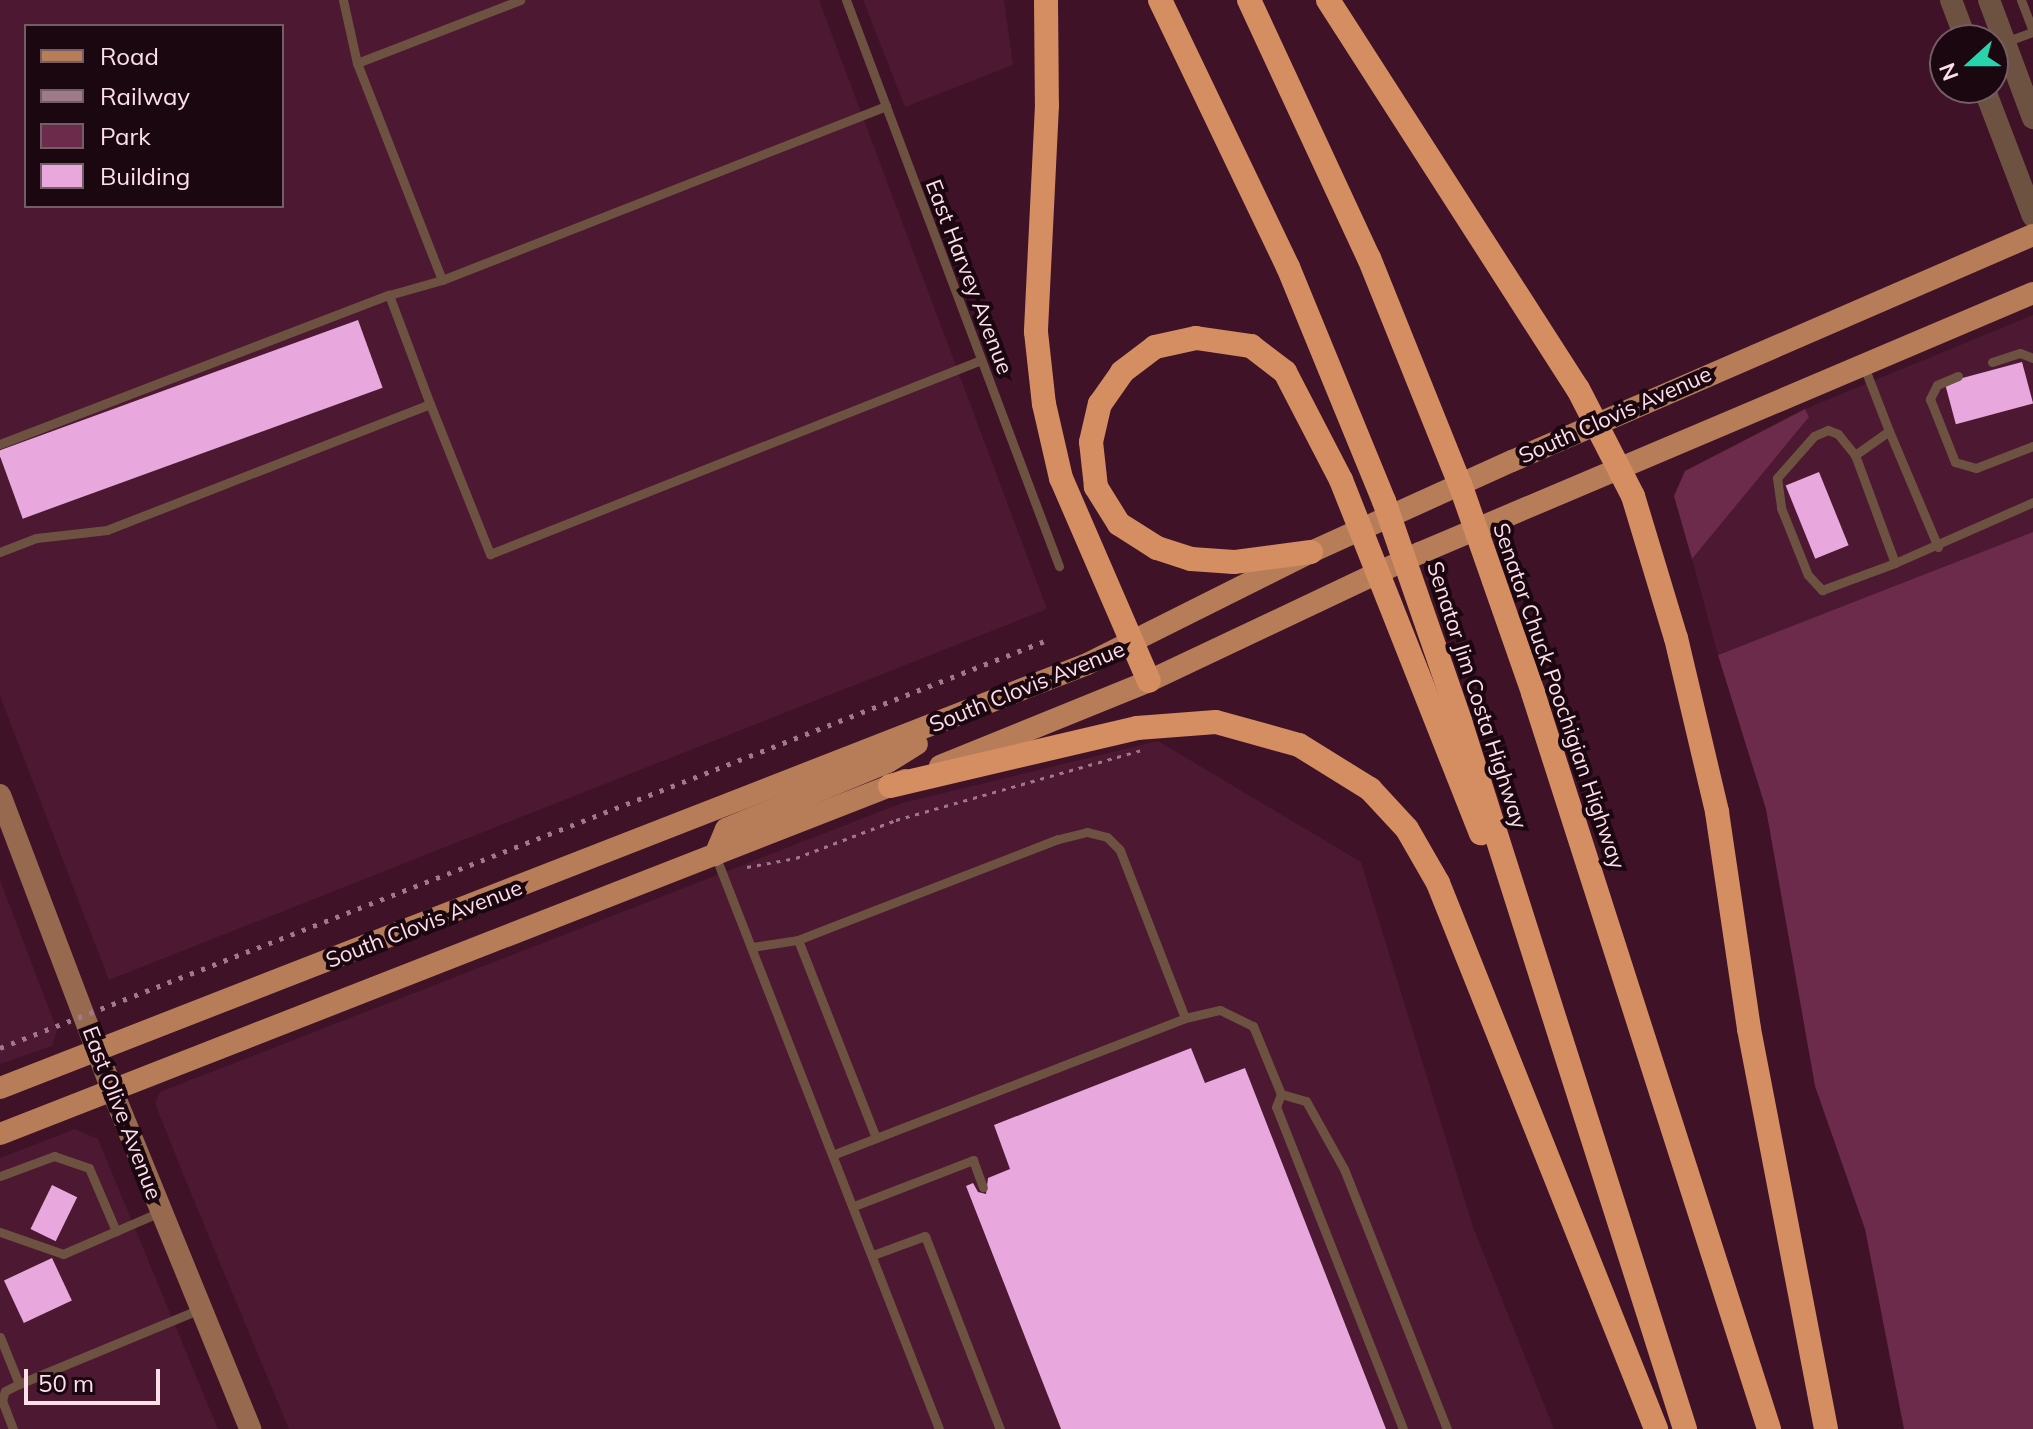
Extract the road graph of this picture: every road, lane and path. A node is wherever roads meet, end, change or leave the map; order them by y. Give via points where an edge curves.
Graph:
1 (343, 0) edge
2 (520, 0) edge
3 (846, 0) edge
4 (1046, 0) edge
5 (1160, 0) edge
6 (1249, 0) edge
7 (1328, 0) edge
8 (1951, 0) edge
9 (1989, 0) edge
10 (2021, 0) edge
11 (1960, 24) edge
12 (1998, 24) edge
13 (2033, 32) edge
14 (2009, 41) edge
15 (2009, 53) edge
16 (357, 63) junction
17 (1990, 104) edge
18 (886, 106) junction
19 (2033, 118) edge
20 (2033, 216) edge
21 (2033, 235) edge
22 (442, 280) junction
23 (2033, 293) edge
24 (389, 295) junction
25 (2033, 358) edge
26 (981, 360) junction
27 (1992, 362) dead end
28 (1862, 363) junction
29 (1958, 376) dead end
30 (430, 404) junction
31 (1598, 422) junction
32 (1889, 431) junction
33 (0, 444) edge
34 (2033, 446) edge
35 (1855, 455) junction
36 (1621, 467) junction
37 (2033, 502) edge
38 (1938, 547) junction
39 (0, 552) edge
40 (1311, 552) junction
41 (1895, 563) junction
42 (1059, 566) dead end
43 (1132, 644) junction
44 (1149, 681) junction
45 (966, 713) junction
46 (1150, 747) dead end
47 (890, 786) junction
48 (0, 795) edge
49 (715, 855) junction
50 (747, 867) dead end
51 (798, 940) junction
52 (752, 947) junction
53 (1185, 1018) junction
54 (1558, 1029) junction
55 (97, 1050) junction
56 (0, 1088) edge
57 (112, 1090) junction
58 (1281, 1094) junction
59 (0, 1134) edge
60 (876, 1138) junction
61 (835, 1154) junction
62 (0, 1176) edge
63 (983, 1187) dead end
64 (854, 1206) junction
65 (160, 1212) junction
66 (116, 1231) junction
67 (0, 1232) edge
68 (873, 1255) junction
69 (200, 1309) junction
70 (0, 1337) edge
71 (19, 1384) junction
72 (13, 1429) edge
73 (250, 1429) edge
74 (939, 1429) edge
75 (1000, 1429) edge
76 (1403, 1429) edge
77 (1447, 1429) edge
78 (1656, 1429) edge
79 (1685, 1429) edge
80 (1769, 1429) edge
81 (1826, 1429) edge

1 - 16 lane
2 - 16 lane
3 - 18 lane, East Harvey Avenue
4 - 43 highway via 1039,369 1061,478
5 - 54 highway, Senator Jim Costa Highway via 1288,267 1384,501
6 - 80 highway, Senator Chuck Poochigian Highway via 1369,258 1460,484 1533,693
7 - 31 highway
8 - 11 street
9 - 12 street
10 - 13 lane
13 - 14 lane
15 - 19 street
16 - 22 lane
17 - 20 street
18 - 22 lane
18 - 26 lane, East Harvey Avenue
21 - 31 main road, South Clovis Avenue
22 - 24 lane
23 - 28 main road, South Clovis Avenue
24 - 30 lane
24 - 33 lane
25 - 27 lane via 2020,353
26 - 30 lane via 490,554
26 - 42 lane, East Harvey Avenue
28 - 32 lane
28 - 36 main road, South Clovis Avenue
29 - 34 lane via 1937,385 1930,399 1947,446 1967,469
30 - 39 lane via 107,530 36,538
31 - 36 highway
31 - 40 main road, South Clovis Avenue
32 - 35 lane
32 - 38 lane
35 - 41 lane
35 - 41 lane via 1838,434 1828,430 1814,436 1777,478 1781,508 1808,575 1822,590
36 - 44 main road, South Clovis Avenue via 1326,595
36 - 81 highway via 1676,638 1717,812 1749,1029
37 - 38 lane
38 - 41 lane
40 - 43 main road, South Clovis Avenue
40 - 54 highway via 1234,562 1191,559 1157,548 1119,524 1106,510 1090,463 1100,404 1122,372 1155,347 1233,340 1270,357 1298,392 1346,494
43 - 44 highway
43 - 45 main road, South Clovis Avenue
44 - 47 main road, South Clovis Avenue
45 - 49 main road via 888,762 726,829
45 - 55 main road, South Clovis Avenue
46 - 50 path via 896,820 796,858
47 - 49 main road, South Clovis Avenue
47 - 78 highway via 1137,728 1216,722 1299,745 1370,789 1407,829 1438,883
48 - 55 main road, East Olive Avenue
49 - 52 lane
49 - 57 main road, South Clovis Avenue
51 - 52 lane
51 - 53 lane via 1087,832 1107,837 1120,850
51 - 60 lane
52 - 61 lane
53 - 58 lane via 1220,1010 1253,1026
53 - 60 lane
54 - 79 highway, Senator Jim Costa Highway
55 - 56 main road, South Clovis Avenue
55 - 57 main road, East Olive Avenue
57 - 59 main road, South Clovis Avenue
57 - 65 main road, East Olive Avenue
58 - 76 lane via 1276,1107
58 - 77 lane via 1306,1101 1344,1169
60 - 61 lane
61 - 64 lane
62 - 66 lane via 54,1156 89,1168
63 - 64 lane via 973,1160
64 - 68 lane
65 - 66 lane
65 - 69 main road, East Olive Avenue
66 - 67 lane via 63,1254
68 - 74 lane
68 - 75 lane via 925,1236
69 - 71 lane
69 - 73 main road, East Olive Avenue
70 - 71 lane
71 - 72 lane via 5,1391 2,1400

